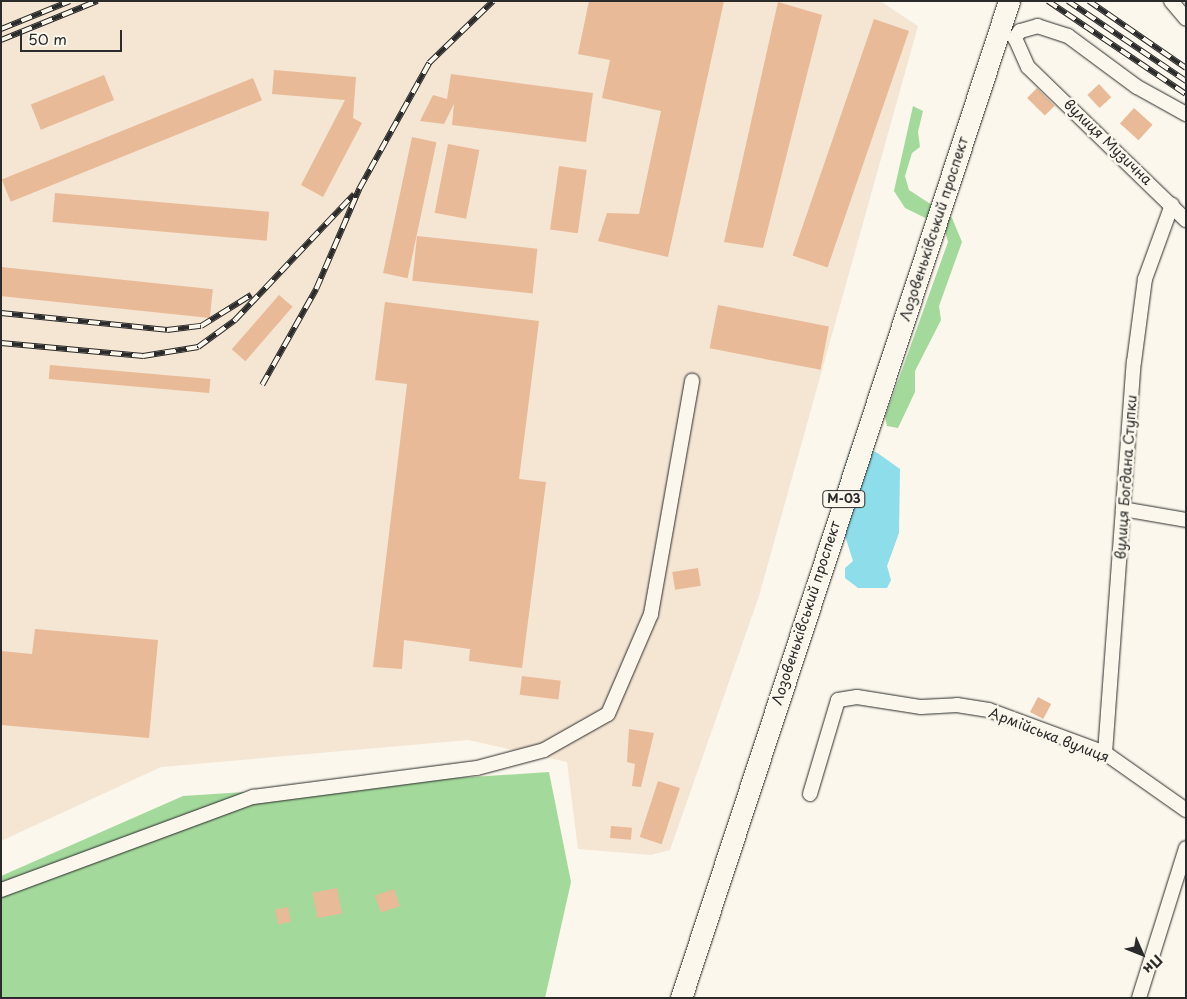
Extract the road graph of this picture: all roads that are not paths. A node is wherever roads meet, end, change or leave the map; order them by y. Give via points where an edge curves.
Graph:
1 (1009, 1) edge
2 (1171, 1) edge
3 (1186, 18) edge
4 (1186, 114) edge
5 (1172, 205) junction
6 (1186, 220) edge
7 (692, 380) dead end
8 (1123, 509) junction
9 (1186, 520) edge
10 (1105, 753) junction
11 (810, 794) dead end
12 (1186, 810) edge
13 (1186, 848) edge
14 (1, 890) edge
15 (681, 998) edge
16 (1139, 998) edge

1 - 15 highway, Лозовеньківський проспект / М-03
2 - 3 street
4 - 5 street, вулиця Музична via 1137,87 1068,36 1038,26 1020,31 1015,38 1028,67
5 - 6 street, вулиця Музична
5 - 8 street, вулиця Богдана Ступки via 1145,279
7 - 14 street via 651,614 608,714 544,750 478,768 253,797
8 - 9 street
8 - 10 street, вулиця Богдана Ступки
10 - 11 street, Армійська вулиця via 990,710 957,704 921,708 857,697 838,700
10 - 12 street, Армійська вулиця
13 - 16 street

